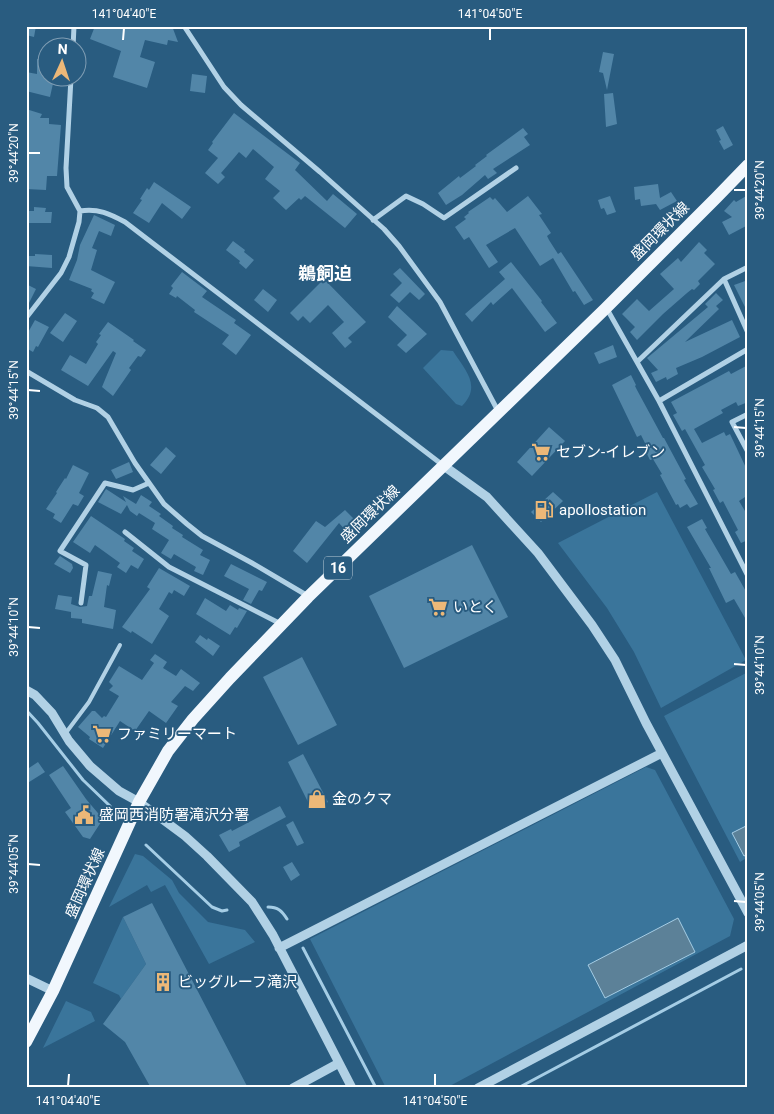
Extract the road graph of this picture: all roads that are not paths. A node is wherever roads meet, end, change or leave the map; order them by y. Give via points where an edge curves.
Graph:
1 (184, 26) edge
2 (70, 88) edge
3 (748, 165) edge
4 (516, 168) dead end
5 (80, 210) junction
6 (373, 220) junction
7 (748, 267) edge
8 (724, 279) junction
9 (606, 308) junction
10 (26, 318) edge
11 (748, 334) edge
12 (748, 349) edge
13 (637, 362) junction
14 (26, 371) edge
15 (659, 401) junction
16 (499, 414) junction
17 (748, 414) edge
18 (748, 452) edge
19 (444, 466) junction
20 (149, 483) junction
21 (125, 532) dead end
22 (748, 576) edge
23 (308, 597) junction
24 (81, 602) dead end
25 (282, 624) junction
26 (120, 645) dead end
27 (26, 690) edge
28 (65, 734) junction
29 (662, 752) junction
30 (139, 802) junction
31 (748, 913) edge
32 (748, 945) edge
33 (279, 948) junction
34 (26, 978) edge
35 (53, 992) junction
36 (26, 1042) edge
37 (339, 1063) junction
38 (293, 1088) edge
39 (352, 1088) edge
40 (478, 1088) edge

1 - 6 street via 224,88 240,105
2 - 5 street via 67,187
3 - 9 main road, 盛岡環状線 / 16
4 - 6 street via 444,218 406,196
5 - 10 street via 65,265
5 - 19 street via 108,212 125,222
6 - 16 street via 399,246 440,302
7 - 8 street
8 - 11 street
8 - 13 street
9 - 13 street
9 - 16 main road, 盛岡環状線 / 16
12 - 15 street
13 - 15 street
14 - 20 street via 108,417
15 - 22 street
16 - 19 main road, 盛岡環状線 / 16
17 - 18 street via 732,422
19 - 23 main road, 盛岡環状線 / 16
19 - 29 street via 487,497 538,553 615,660
20 - 23 street via 164,504 202,536
20 - 24 street via 133,490 105,483 60,552 86,566
21 - 25 street via 169,567
23 - 25 main road, 盛岡環状線 / 16
25 - 30 main road, 盛岡環状線 / 16 via 193,719 168,751
26 - 28 lane via 89,702
27 - 28 street via 52,713
28 - 30 street via 90,766
29 - 31 street
29 - 33 street
30 - 33 street via 185,836 238,887 252,902
30 - 35 main road, 盛岡環状線 / 16
32 - 40 street
33 - 37 street
34 - 35 street
35 - 36 main road, 盛岡環状線 / 16
37 - 38 street
37 - 39 street

